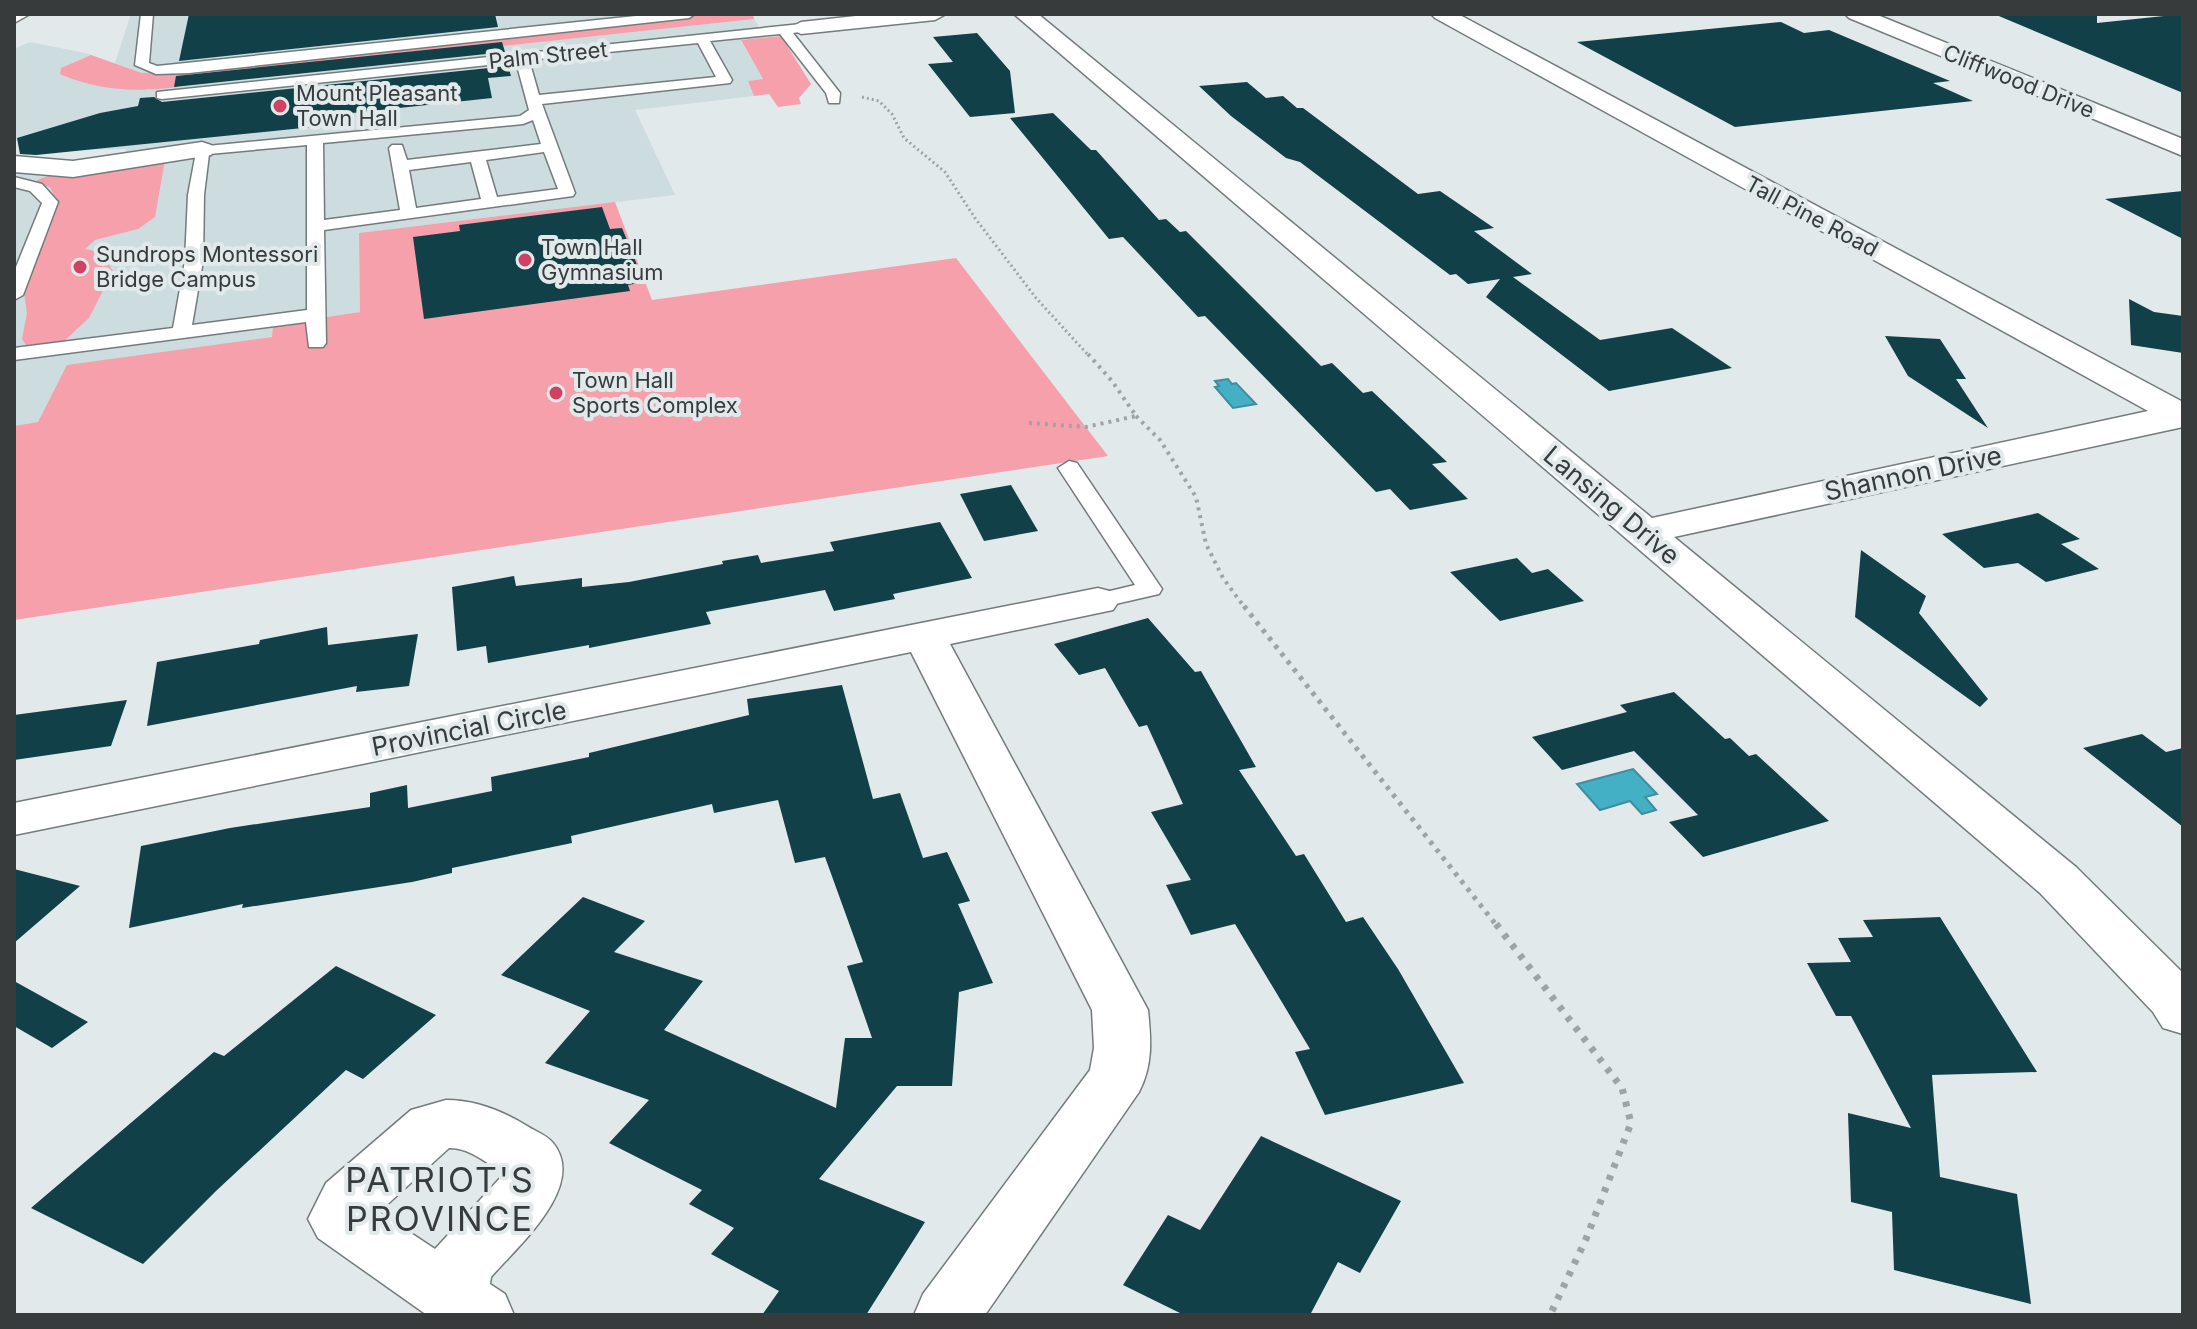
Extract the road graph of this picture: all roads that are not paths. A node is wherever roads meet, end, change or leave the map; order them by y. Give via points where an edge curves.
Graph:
1 (147, 14) edge
2 (689, 14) edge
3 (935, 14) edge
4 (1025, 14) edge
5 (1442, 14) edge
6 (1856, 14) edge
7 (792, 29) junction
8 (702, 38) junction
9 (522, 58) junction
10 (162, 95) dead end
11 (834, 96) road end
12 (536, 106) junction
13 (394, 133) junction
14 (315, 139) junction
15 (14, 146) edge
16 (550, 147) junction
17 (2183, 148) edge
18 (202, 150) junction
19 (477, 156) junction
20 (127, 159) junction
21 (14, 164) edge
22 (400, 166) junction
23 (14, 182) edge
24 (490, 203) junction
25 (409, 214) junction
26 (315, 226) junction
27 (14, 295) edge
28 (314, 315) junction
29 (182, 330) junction
30 (316, 343) dead end
31 (14, 354) edge
32 (2182, 415) edge
33 (1069, 468) dead end
34 (1643, 532) junction
35 (1098, 601) joint
36 (924, 636) junction
37 (14, 819) edge
38 (2183, 1013) edge
39 (947, 1315) edge

1 - 2 lane via 142,65 156,70
3 - 7 street, Palm Street
4 - 34 street, Lansing Drive
5 - 32 street, Tall Pine Road
6 - 17 street, Cliffwood Drive
7 - 8 lane, Palm Street
7 - 11 lane
8 - 9 lane, Palm Street
8 - 12 lane via 725,80
9 - 10 lane, Palm Street
9 - 12 lane
12 - 13 lane via 523,120
12 - 16 lane
13 - 14 lane
13 - 22 lane
14 - 18 lane
14 - 26 lane
15 - 20 street via 81,159
16 - 19 lane
16 - 24 lane via 567,193
18 - 20 street
18 - 29 lane via 194,261
19 - 22 lane
19 - 24 lane
20 - 21 street via 73,169
22 - 25 lane
23 - 27 lane via 36,187 50,202
24 - 25 lane
25 - 26 lane
26 - 28 lane
28 - 29 lane
28 - 30 lane
29 - 31 lane
32 - 34 street, Shannon Drive
33 - 35 lane via 1150,589
34 - 38 street, Lansing Drive via 2058,880
35 - 36 street, Provincial Circle
36 - 37 street, Provincial Circle
36 - 39 street via 1120,1010 1123,1048 1118,1076

